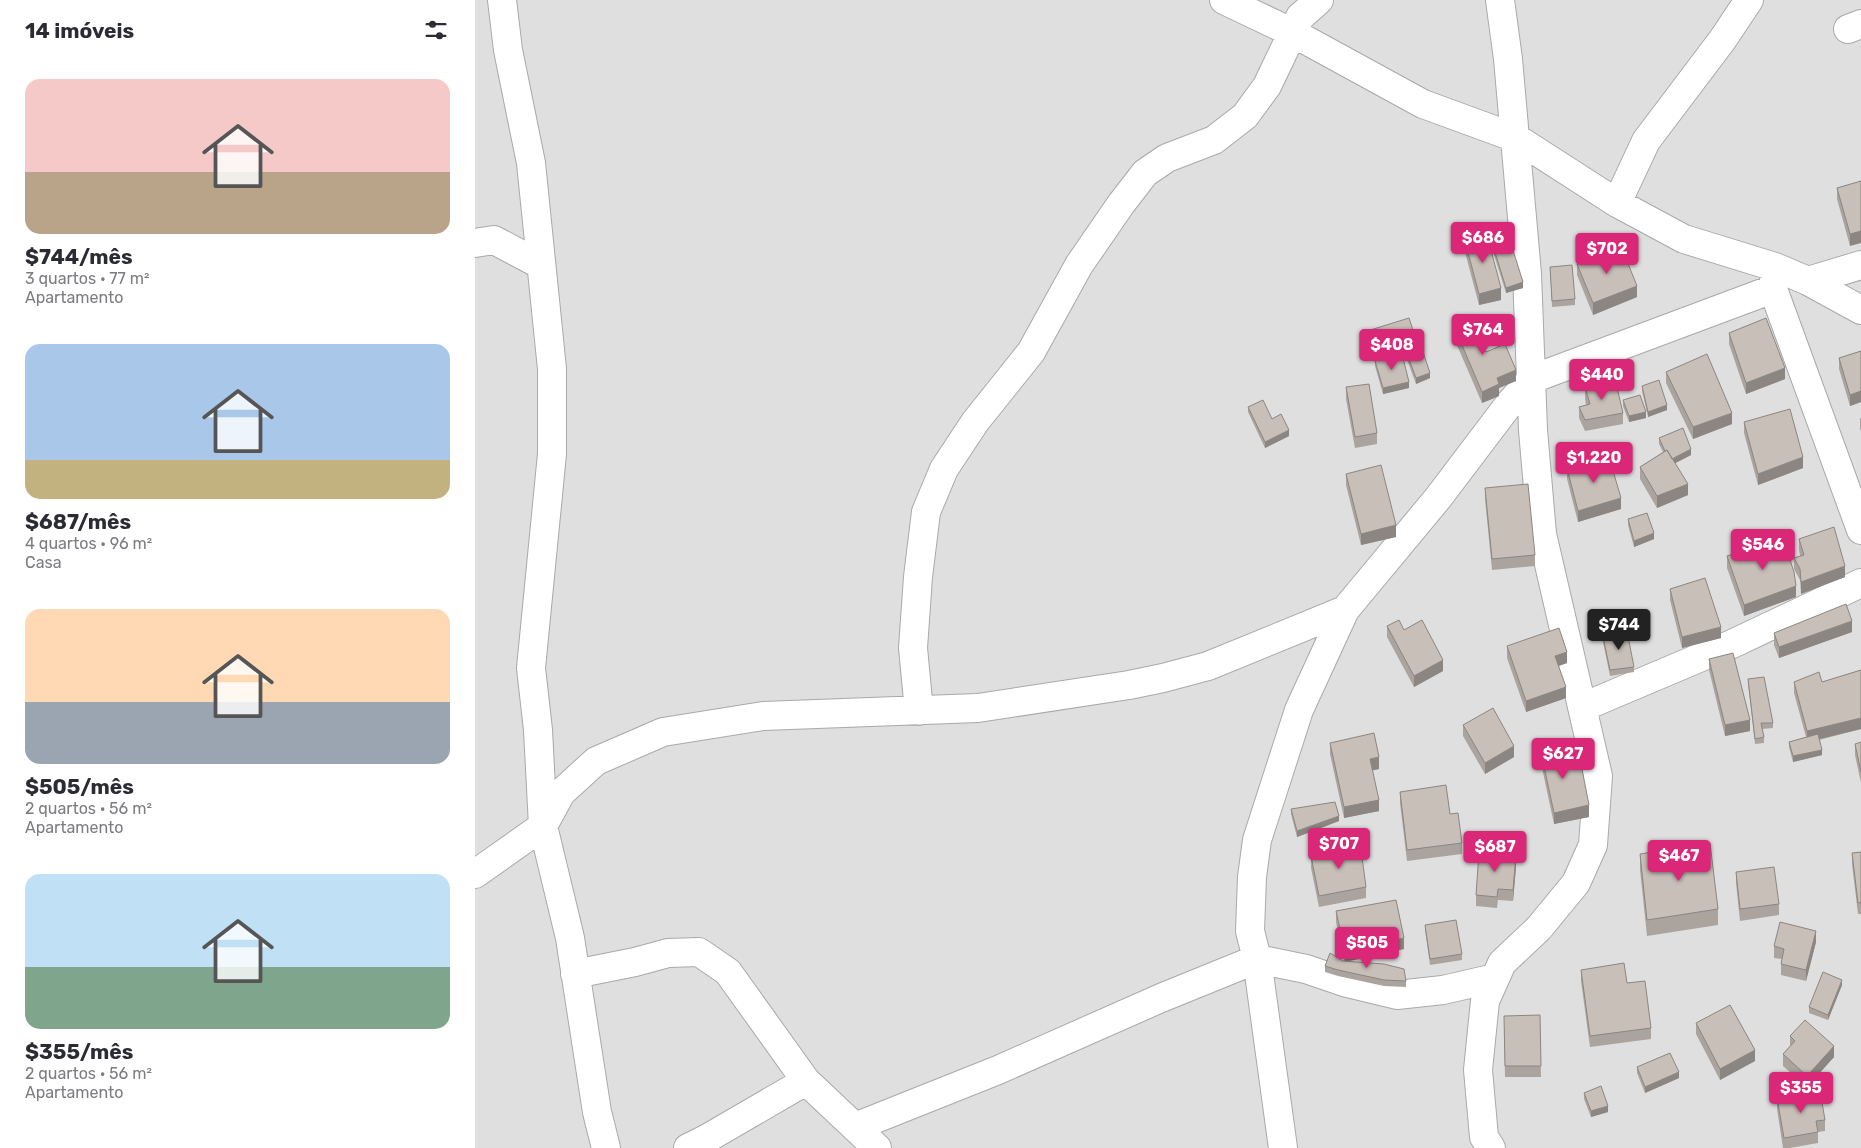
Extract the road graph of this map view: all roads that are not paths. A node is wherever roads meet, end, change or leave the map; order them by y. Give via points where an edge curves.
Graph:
1 (503, 0) edge
2 (1224, 0) edge
3 (1319, 0) edge
4 (1499, 0) edge
5 (1749, 0) edge
6 (1293, 33) junction
7 (1516, 138) junction
8 (1617, 203) junction
9 (475, 243) edge
10 (541, 265) junction
11 (1861, 265) edge
12 (1774, 278) junction
13 (1809, 281) junction
14 (1861, 310) edge
15 (1532, 379) junction
16 (1861, 530) edge
17 (1861, 583) edge
18 (1345, 610) junction
19 (1583, 707) junction
20 (919, 711) junction
21 (543, 826) junction
22 (475, 874) edge
23 (1257, 959) junction
24 (575, 974) junction
25 (1495, 978) junction
26 (806, 1081) junction
27 (855, 1127) junction
28 (1281, 1146) edge
29 (606, 1148) edge
30 (688, 1148) edge
31 (877, 1148) edge
32 (1491, 1148) edge

1 - 10 street via 508,50 531,163
2 - 6 street
3 - 6 street via 1300,17
4 - 7 street
5 - 8 street via 1646,141
6 - 7 street via 1423,104
6 - 20 street via 1267,86 1245,116 1214,140 1167,158 1145,173 1079,265 1031,352 975,422 944,469 926,512 918,577 913,648
7 - 8 street
7 - 15 street
8 - 12 street via 1684,239
9 - 10 street via 494,240
10 - 21 street via 552,369 552,454 531,668
11 - 13 street
12 - 13 street
12 - 15 street
12 - 16 street
13 - 14 street
15 - 18 street
15 - 19 street via 1542,534
17 - 19 street via 1732,644
18 - 20 street via 1208,666 1163,678 978,708
18 - 23 street via 1299,710 1257,840 1250,931
19 - 25 street via 1598,776 1593,845 1576,883 1539,928 1502,963
20 - 21 street via 763,716 663,732 596,761 561,793
21 - 22 street
21 - 24 street via 570,938
23 - 25 street via 1306,969 1397,995 1443,990
23 - 27 street via 998,1070
23 - 28 street
24 - 26 street via 668,953 699,952 728,972
24 - 29 street via 597,1112
25 - 32 street via 1485,1001 1478,1070 1484,1137
26 - 27 street
26 - 30 street
27 - 31 street

